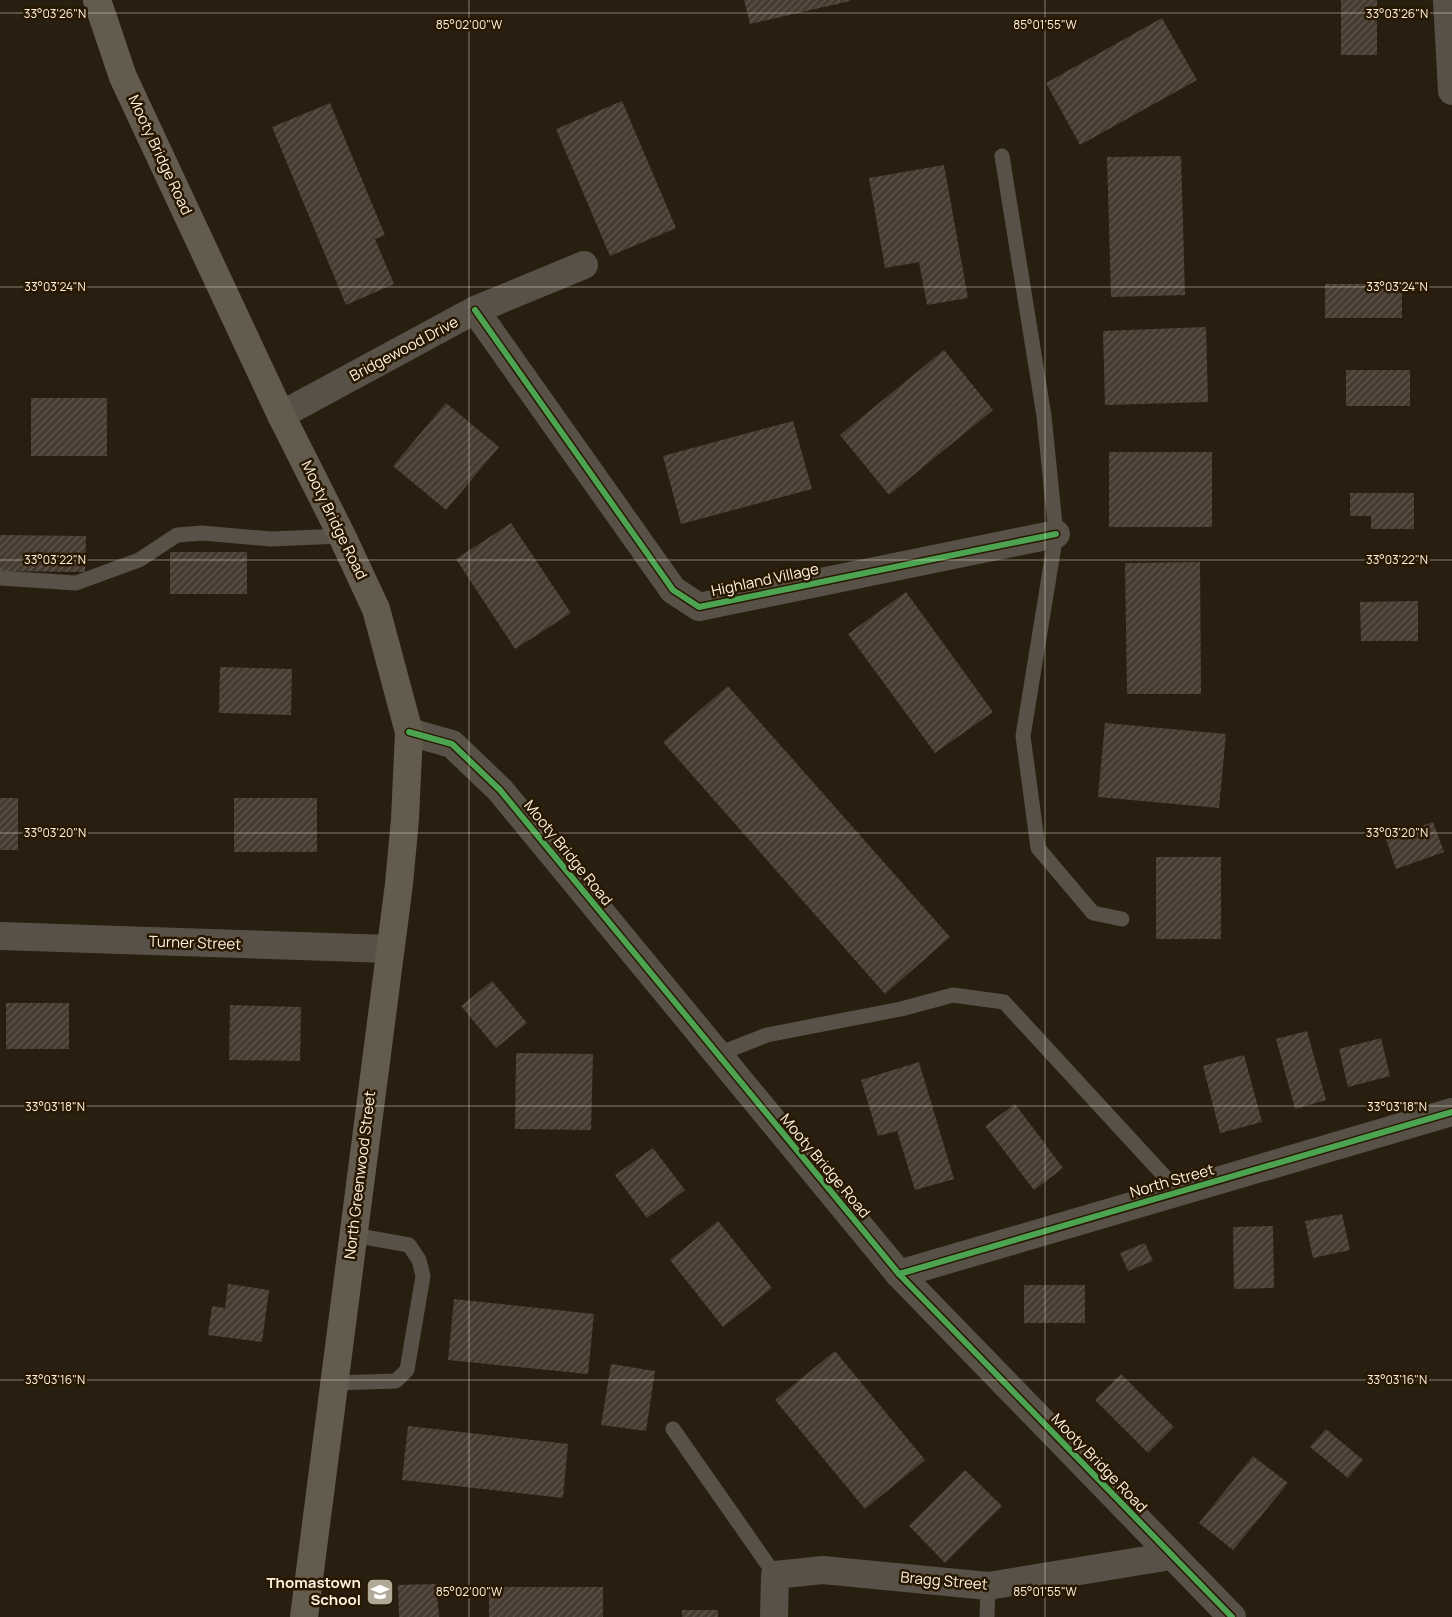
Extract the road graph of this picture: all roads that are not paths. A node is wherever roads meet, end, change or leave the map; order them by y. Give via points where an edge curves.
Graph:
1 (97, 0) edge
2 (1449, 5) edge
3 (1452, 92) edge
4 (1002, 156) dead end
5 (584, 265) dead end
6 (475, 310) junction
7 (281, 415) junction
8 (1056, 534) junction
9 (342, 536) junction
10 (0, 578) edge
11 (409, 732) junction
12 (1122, 919) dead end
13 (0, 936) edge
14 (389, 949) junction
15 (716, 1055) junction
16 (1452, 1112) edge
17 (1180, 1192) junction
18 (353, 1235) junction
19 (899, 1274) junction
20 (334, 1383) junction
21 (673, 1428) dead end
22 (1171, 1556) junction
23 (775, 1575) junction
24 (988, 1586) junction
25 (304, 1617) edge
26 (774, 1617) edge
27 (987, 1617) edge
28 (1232, 1617) edge

1 - 7 main road, Mooty Bridge Road via 123,77
2 - 3 street
4 - 8 lane via 1044,416
5 - 6 street, Bridgewood Drive
6 - 7 street, Bridgewood Drive
6 - 8 street, Highland Village via 673,590 699,606
7 - 9 main road, Mooty Bridge Road
8 - 12 lane via 1023,736 1038,848 1093,914
9 - 10 lane via 272,539 202,533 178,535 138,560 76,583
9 - 11 main road, Mooty Bridge Road via 376,609
11 - 14 main road, North Greenwood Street via 405,819
11 - 15 street, Mooty Bridge Road via 452,744 500,790
13 - 14 street, Turner Street
14 - 18 main road, North Greenwood Street
15 - 17 lane via 767,1036 953,995 1004,1002
15 - 19 street, Mooty Bridge Road
16 - 17 street, North Street
17 - 19 street, North Street
18 - 20 main road, North Greenwood Street
18 - 20 lane via 409,1245 423,1276 407,1370 396,1381
19 - 22 street, Mooty Bridge Road
20 - 25 main road, North Greenwood Street
21 - 23 lane
22 - 24 street, Bragg Street
22 - 28 street, Mooty Bridge Road
23 - 24 street, Bragg Street via 823,1570
23 - 26 street
24 - 27 lane

